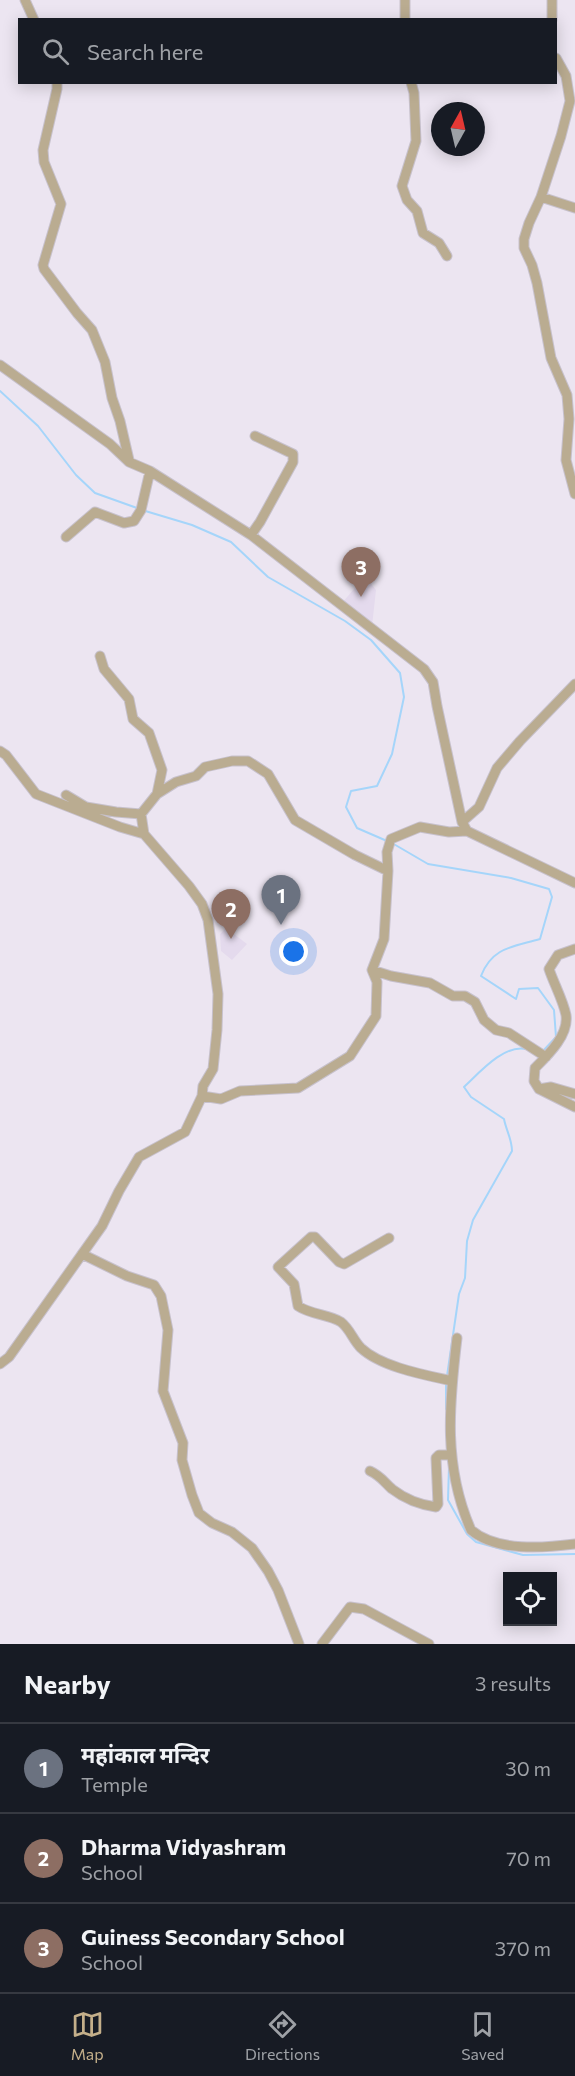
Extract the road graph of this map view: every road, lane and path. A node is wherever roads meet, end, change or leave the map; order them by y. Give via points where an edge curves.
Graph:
1 (25, 0) edge
2 (405, 0) edge
3 (552, 0) edge
4 (33, 18) edge
5 (405, 18) edge
6 (552, 18) edge
7 (557, 61) edge
8 (57, 84) edge
9 (412, 84) edge
10 (541, 197) junction
11 (575, 208) edge
12 (447, 256) dead end
13 (0, 365) edge
14 (255, 436) dead end
15 (129, 462) junction
16 (150, 471) junction
17 (575, 494) edge
18 (251, 535) junction
19 (66, 537) dead end
20 (100, 656) dead end
21 (575, 684) edge
22 (0, 751) edge
23 (157, 794) junction
24 (66, 795) dead end
25 (141, 814) junction
26 (462, 822) junction
27 (467, 831) junction
28 (144, 834) junction
29 (388, 871) junction
30 (575, 883) edge
31 (575, 949) edge
32 (372, 970) junction
33 (543, 1056) junction
34 (539, 1089) junction
35 (575, 1094) edge
36 (202, 1096) junction
37 (575, 1107) edge
38 (389, 1238) dead end
39 (82, 1254) junction
40 (456, 1338) dead end
41 (0, 1364) edge
42 (452, 1381) junction
43 (451, 1455) junction
44 (370, 1471) dead end
45 (575, 1544) edge
46 (299, 1644) edge
47 (322, 1644) edge
48 (429, 1644) edge

1 - 4 street
2 - 5 street
3 - 6 street
7 - 10 street via 566,76 570,101
8 - 15 street via 43,150 44,162 62,202 43,265 92,330 105,362
9 - 12 street via 416,141 402,186 407,201 417,211 423,233 439,243
10 - 11 street
10 - 17 street via 529,223 524,248 537,284 551,358 567,395 566,460
13 - 15 street
14 - 18 street via 293,454 293,462
15 - 16 street
16 - 18 street
16 - 19 street via 135,521 124,523 95,512
18 - 26 street via 429,675
20 - 23 street via 104,669 129,699 133,718 149,734 162,770
21 - 26 street via 497,768 479,807
22 - 28 street via 36,794
23 - 25 street
23 - 29 street via 196,776 205,767 232,760 248,761 268,774 295,820
24 - 25 street via 86,807
25 - 28 street
26 - 27 street
27 - 29 street via 420,827 391,839
27 - 30 street
28 - 36 street via 189,886 208,920 218,994 217,1030 213,1069
29 - 32 street via 384,939
31 - 33 street via 558,955 549,969 566,1016 562,1034
32 - 33 street via 430,983 453,996 465,996 475,1002 484,1020 496,1030 509,1033
32 - 36 street via 377,982 376,1016 350,1056 298,1088 240,1091 221,1099
33 - 34 street via 535,1068 534,1081
34 - 35 street via 551,1087
34 - 37 street
36 - 39 street via 185,1132 139,1157 102,1226
38 - 42 street via 344,1264 311,1237 278,1267 294,1284 300,1308 340,1321 361,1348 381,1361
39 - 41 street via 9,1357
39 - 46 street via 154,1285 161,1296 168,1330 163,1391 183,1443 182,1460 192,1495 200,1513 252,1548 278,1590
40 - 42 street
42 - 43 street
43 - 44 street via 439,1455 436,1460 436,1507 420,1504 393,1490 380,1475
43 - 45 street via 466,1519 476,1534 527,1547
47 - 48 street via 350,1607 364,1610

